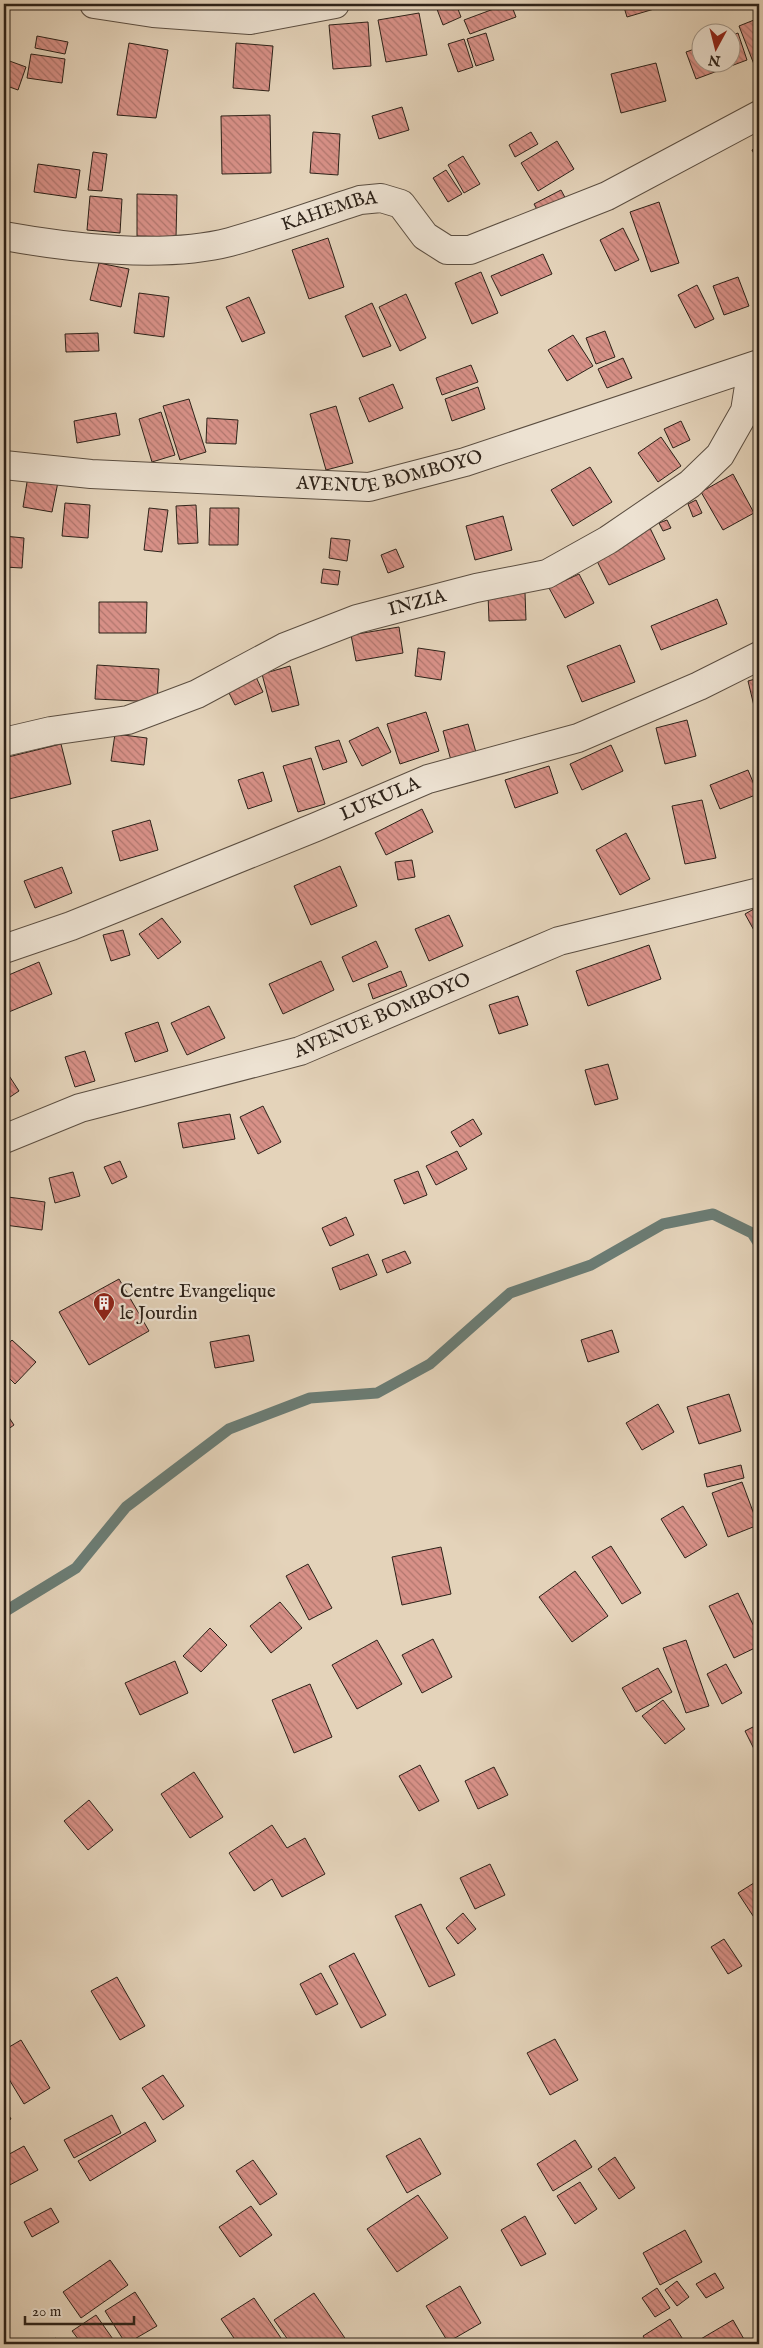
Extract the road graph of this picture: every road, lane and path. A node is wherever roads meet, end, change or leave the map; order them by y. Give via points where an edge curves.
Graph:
1 (94, 4) edge
2 (335, 4) edge
3 (759, 114) edge
4 (4, 236) edge
5 (756, 366) edge
6 (4, 465) edge
7 (759, 656) edge
8 (4, 742) edge
9 (759, 892) edge
10 (4, 950) edge
11 (4, 1140) edge

1 - 2 street via 154,13 250,20
3 - 4 street, KAHEMBA via 607,196 470,250 447,250 425,236 401,204 381,198 360,200 228,242 158,252
5 - 6 street, AVENUE BOMBOYO via 465,462 369,487 92,474
5 - 8 street, INZIA via 745,411 720,455 690,484 608,540 547,574 476,588 357,619 285,646 197,694 128,720 51,731
7 - 10 street, LUKULA via 699,686 578,738 428,779
9 - 11 street, AVENUE BOMBOYO via 559,941 300,1051 80,1108

